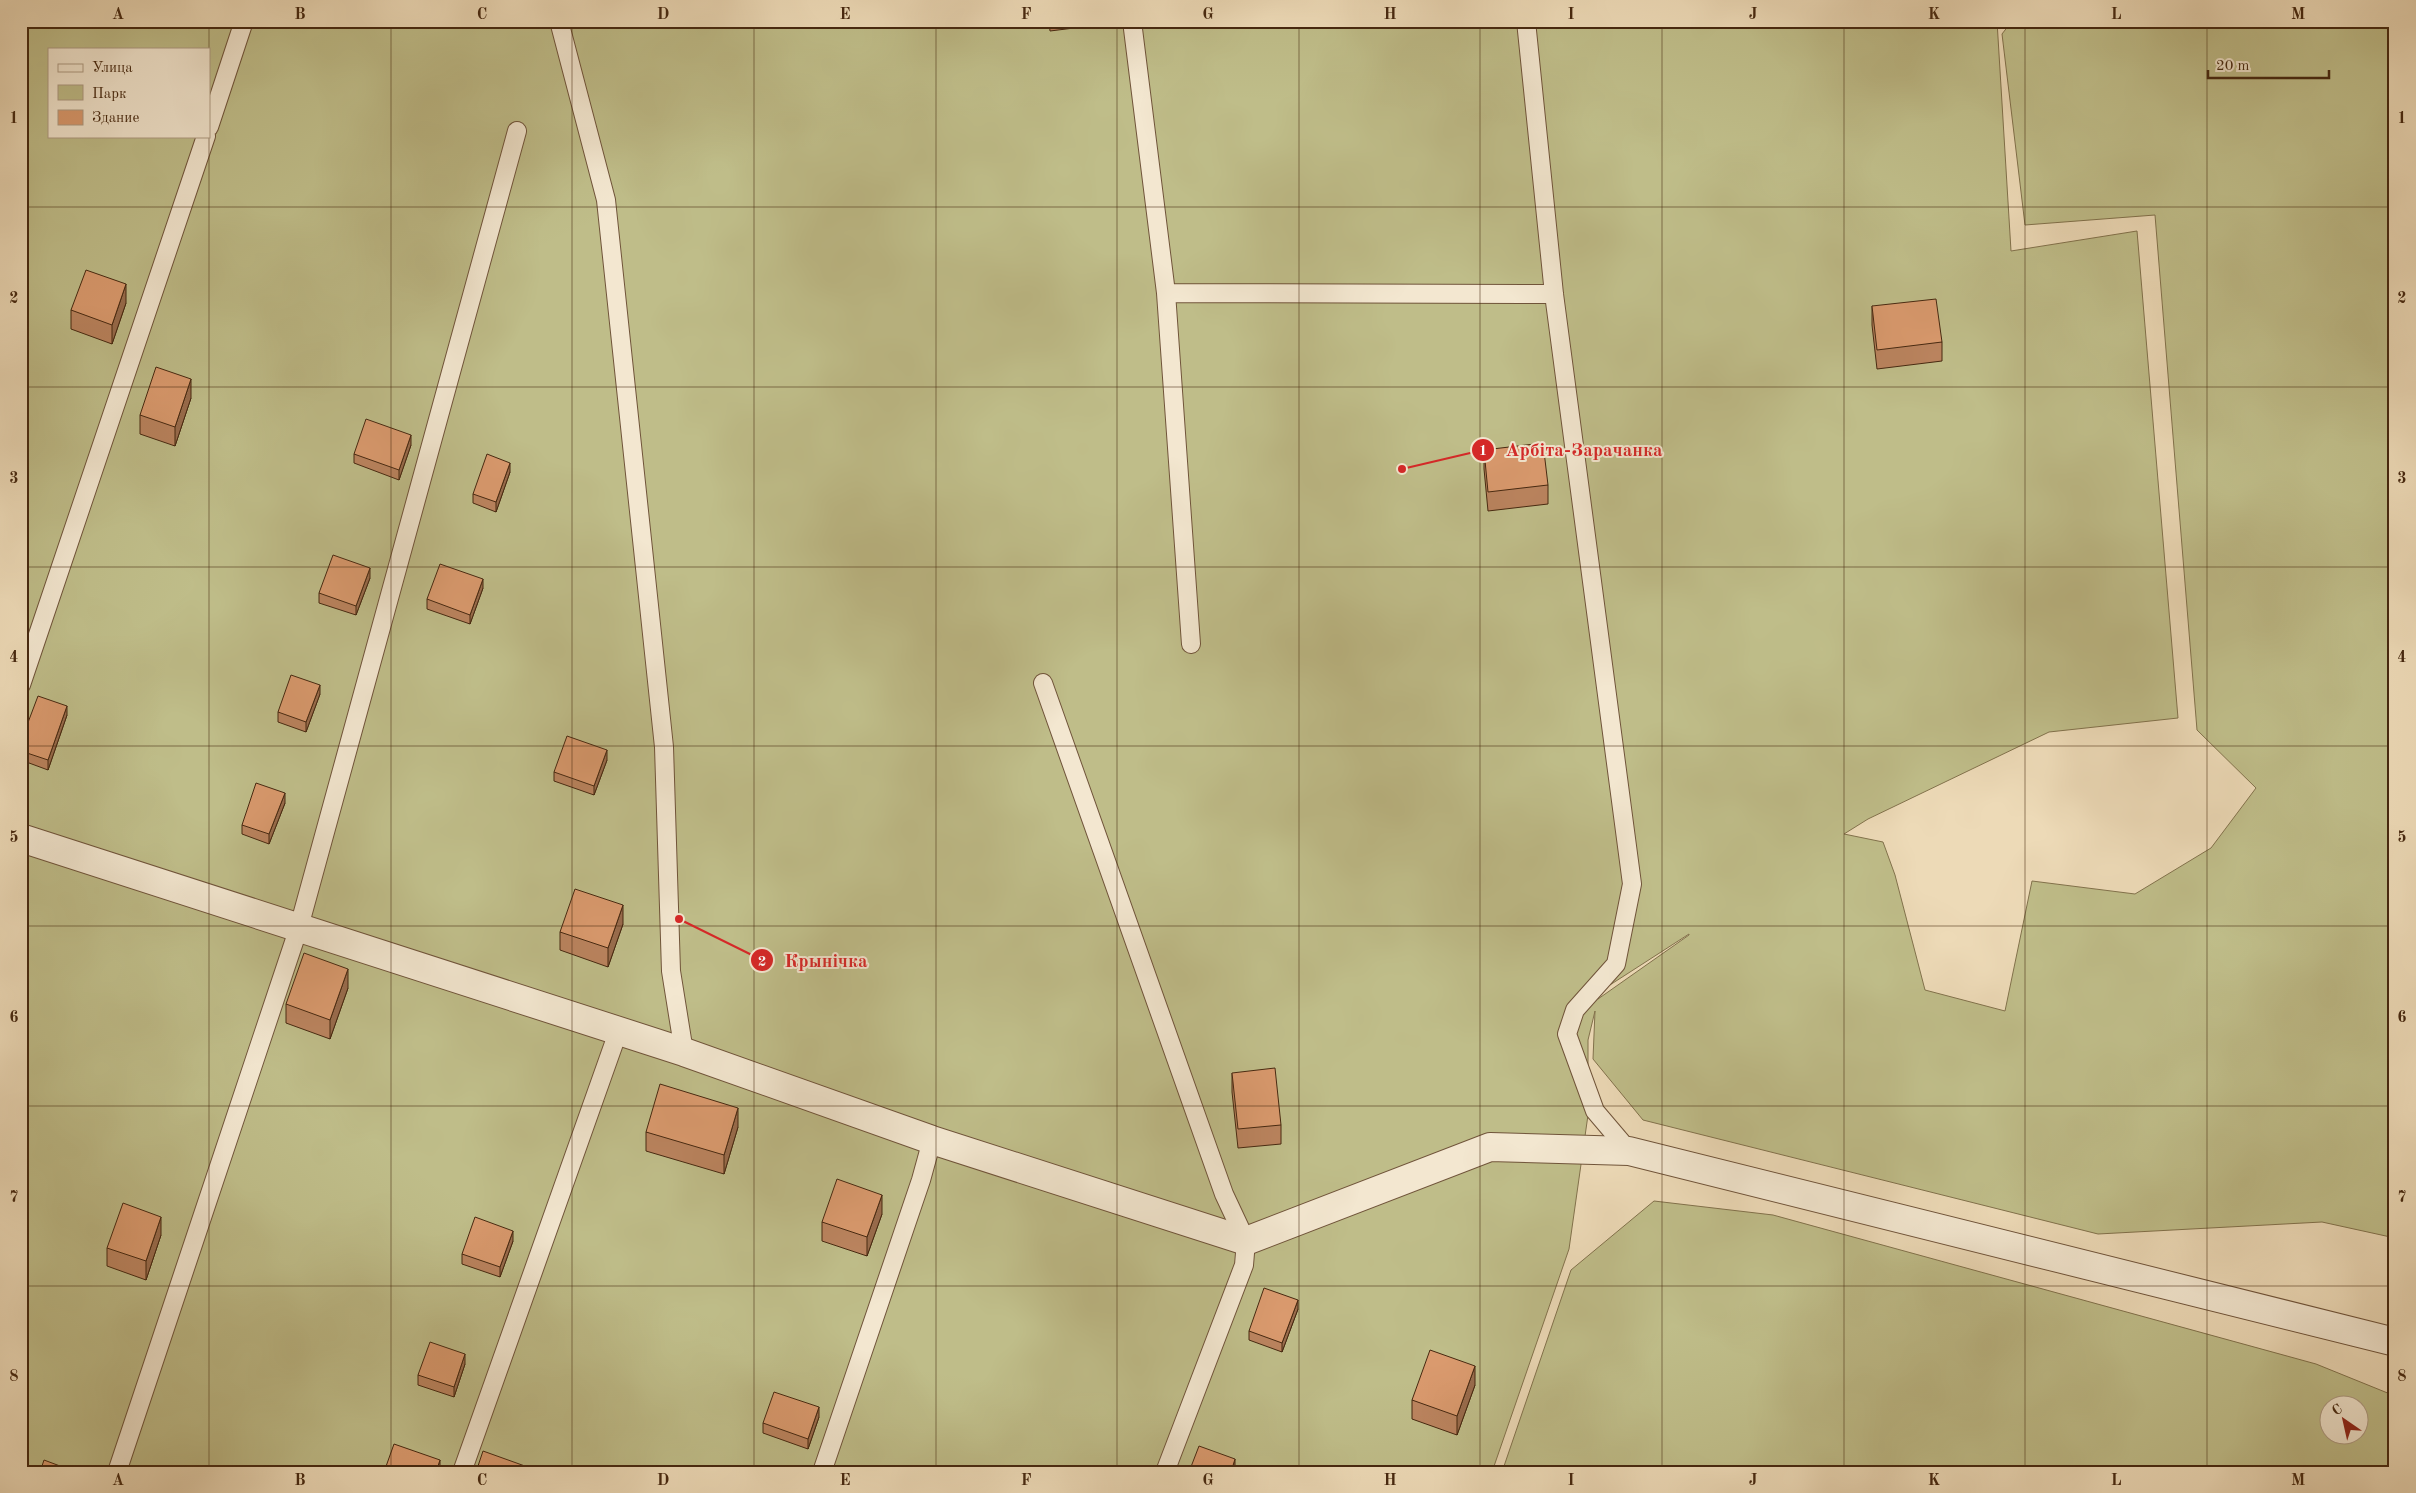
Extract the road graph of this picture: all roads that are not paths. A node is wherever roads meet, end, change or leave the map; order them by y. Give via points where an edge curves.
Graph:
1 (244, 21) edge
2 (559, 21) edge
3 (1132, 21) edge
4 (1526, 21) edge
5 (210, 124) edge
6 (517, 131) dead end
7 (205, 138) edge
8 (1166, 293) junction
9 (1554, 294) junction
10 (1191, 644) dead end
11 (1043, 683) dead end
12 (21, 685) edge
13 (21, 838) edge
14 (299, 927) junction
15 (618, 1032) junction
16 (684, 1052) junction
17 (932, 1140) junction
18 (1629, 1151) junction
19 (1246, 1241) junction
20 (2395, 1342) edge
21 (117, 1472) edge
22 (462, 1472) edge
23 (822, 1472) edge
24 (1165, 1472) edge

1 - 5 lane
2 - 16 lane via 606,200 664,747 671,971
3 - 8 lane
4 - 9 lane
6 - 14 lane
7 - 12 lane
8 - 9 lane
8 - 10 lane
9 - 18 lane via 1632,884 1616,964 1575,1010 1567,1034 1595,1111
11 - 19 lane via 1224,1194
13 - 14 street
14 - 15 street
14 - 21 lane
15 - 16 street
15 - 22 lane
16 - 17 street
17 - 19 street
17 - 23 lane
18 - 19 street via 1490,1148
18 - 20 street
19 - 24 lane via 1244,1265

